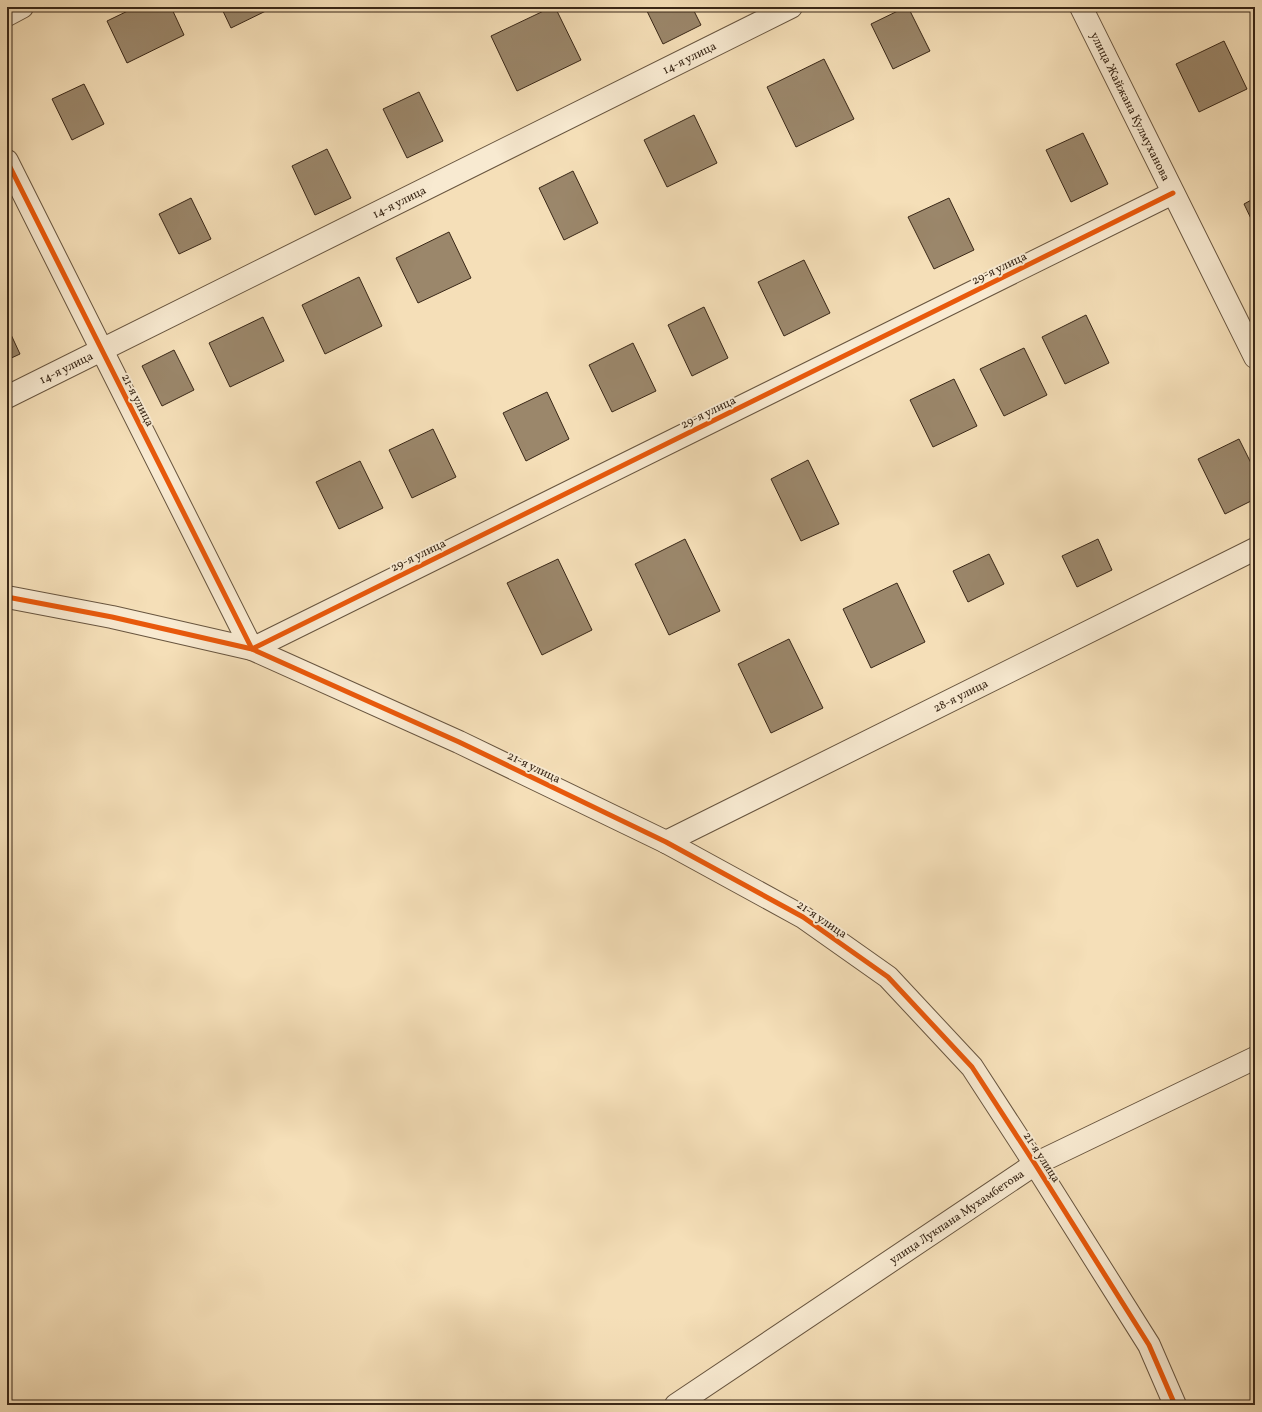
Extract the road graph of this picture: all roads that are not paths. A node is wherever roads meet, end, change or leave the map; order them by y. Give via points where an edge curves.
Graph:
1 (22, 7) edge
2 (791, 7) edge
3 (1081, 7) edge
4 (7, 14) edge
5 (7, 161) edge
6 (1173, 193) junction
7 (101, 350) junction
8 (1255, 357) edge
9 (7, 397) edge
10 (1255, 549) edge
11 (7, 597) edge
12 (252, 648) junction
13 (666, 842) junction
14 (1255, 1058) edge
15 (1036, 1164) junction
16 (676, 1405) edge
17 (1175, 1405) edge

1 - 4 street
2 - 7 street, 14-я улица
3 - 6 street, улица Жайжана Кулмуханова
5 - 7 street, 21-я улица
6 - 8 street, улица Жайжана Кулмуханова
6 - 12 street, 29-я улица
7 - 9 street, 14-я улица
7 - 12 street, 21-я улица
10 - 13 street, 28-я улица
11 - 12 street, 21-я улица
12 - 13 street, 21-я улица via 459,742
13 - 15 street, 21-я улица via 803,917 888,977 972,1067
14 - 15 street, улица Лукпана Мухамбетова
15 - 16 street, улица Лукпана Мухамбетова
15 - 17 street, 21-я улица via 1149,1346

